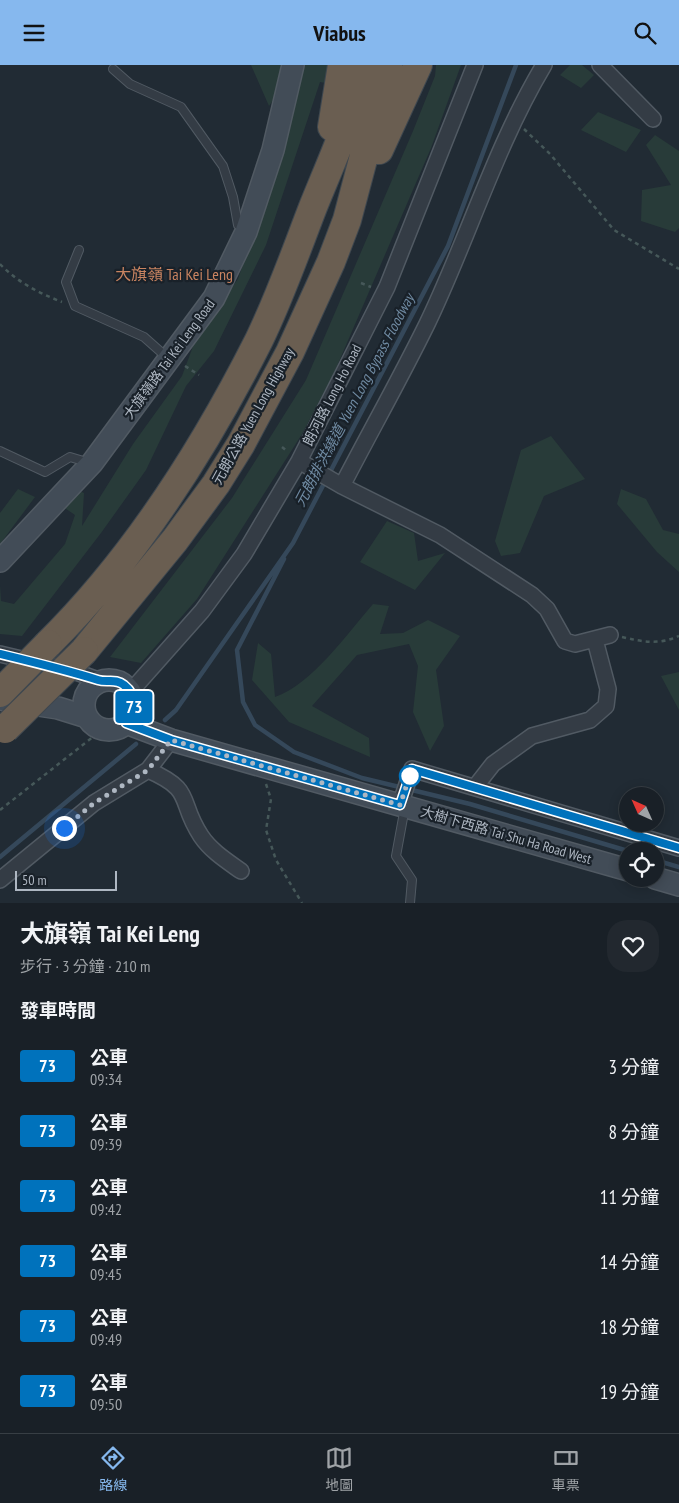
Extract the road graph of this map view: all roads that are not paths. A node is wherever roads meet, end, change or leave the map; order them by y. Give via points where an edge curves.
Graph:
1 (293, 65) edge
2 (342, 65) edge
3 (365, 65) edge
4 (388, 65) edge
5 (418, 65) edge
6 (475, 65) edge
7 (544, 65) edge
8 (600, 65) edge
9 (113, 69) dead end
10 (653, 119) dead end
11 (325, 178) junction
12 (347, 220) junction
13 (246, 232) junction
14 (79, 250) dead end
15 (172, 357) junction
16 (0, 451) edge
17 (92, 463) junction
18 (302, 463) junction
19 (342, 486) junction
20 (0, 561) edge
21 (610, 635) road end
22 (594, 640) junction
23 (0, 654) edge
24 (101, 681) junction
25 (131, 691) junction
26 (0, 693) edge
27 (0, 699) edge
28 (95, 723) junction
29 (126, 723) junction
30 (2, 731) edge
31 (171, 740) junction
32 (148, 770) junction
33 (475, 787) junction
34 (403, 806) junction
35 (679, 848) edge
36 (619, 867) edge
37 (242, 871) dead end
38 (0, 880) edge
39 (664, 881) edge
40 (679, 885) edge
41 (410, 903) edge

1 - 13 street, 大旗嶺路 Tai Kei Leng Road via 273,150
2 - 11 highway
3 - 11 highway
4 - 12 highway, 元朗公路 Yuen Long Highway
5 - 12 highway
6 - 18 street, 朗河路 Long Ho Road via 387,287
7 - 19 street via 488,177 466,236 426,325
8 - 10 street
9 - 13 lane via 130,84 181,107 223,166 238,225
11 - 26 highway, bridge via 259,339 210,429 127,553 48,644
12 - 30 highway, 元朗公路 Yuen Long Highway, bridge via 314,303 290,352 216,484 175,540 84,651
13 - 15 street, 大旗嶺路 Tai Kei Leng Road via 214,299
14 - 15 lane via 66,282 75,306 144,337 162,353
15 - 17 street, 大旗嶺路 Tai Kei Leng Road
16 - 17 lane via 45,472 70,457
17 - 20 street, 大旗嶺路 Tai Kei Leng Road
18 - 19 street
18 - 25 street, 朗河路 Long Ho Road via 202,611
19 - 22 street via 440,535 532,595 547,609 565,641 575,644
21 - 22 street
22 - 33 street via 608,689 606,706 590,720 532,736 493,764
23 - 24 street
24 - 25 street via 123,683
24 - 28 street via 94,685 85,700
25 - 29 street via 134,708
27 - 28 street via 58,708
28 - 29 street via 115,729
29 - 31 street, 大樹下西路 Tai Shu Ha Road West
31 - 32 street
31 - 34 street, 大樹下西路 Tai Shu Ha Road West
32 - 37 street via 179,788 200,835 217,854
32 - 38 street via 94,803
33 - 34 street via 412,769
33 - 35 street
34 - 36 street, 大樹下西路 Tai Shu Ha Road West
34 - 41 lane via 396,856 411,874
39 - 40 street

